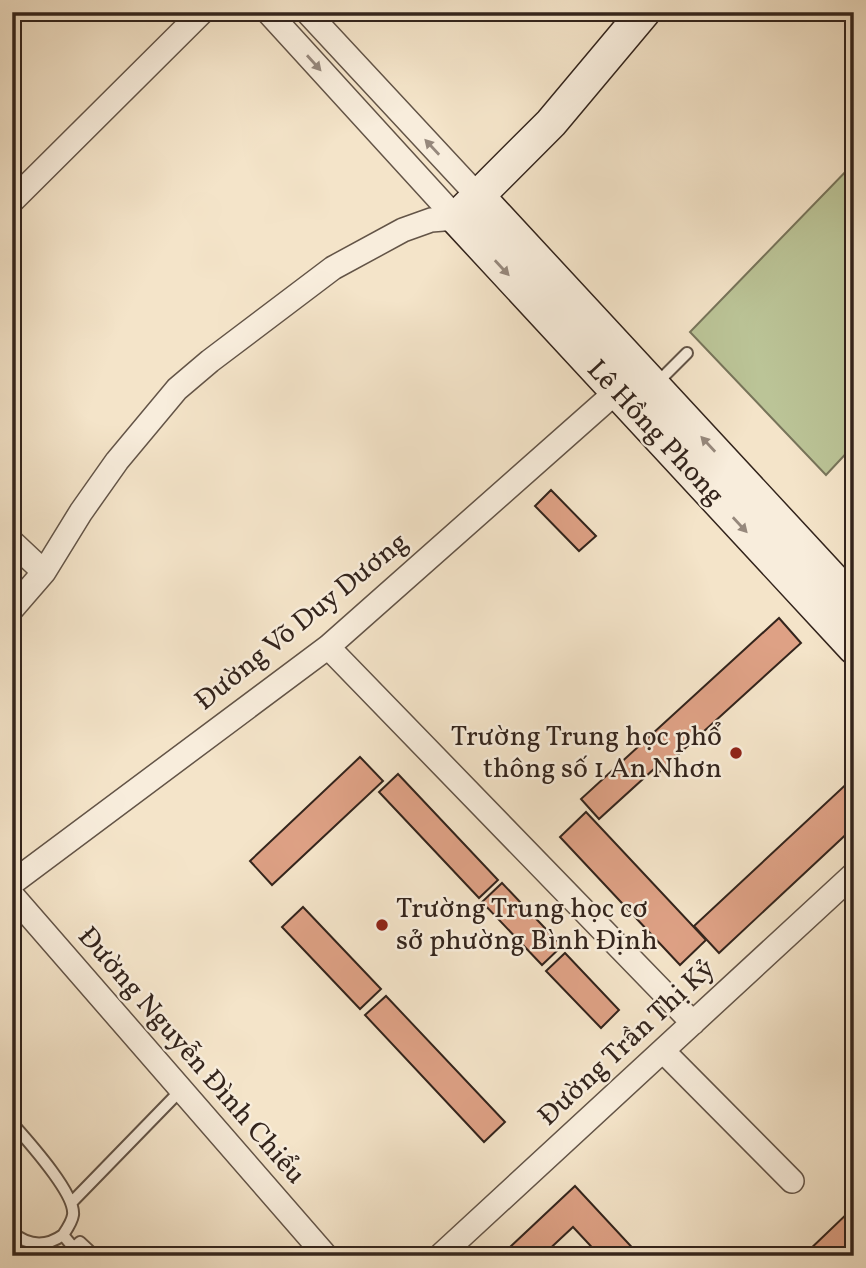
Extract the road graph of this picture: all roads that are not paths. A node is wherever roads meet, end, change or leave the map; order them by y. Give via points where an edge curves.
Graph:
1 (202, 12) edge
2 (268, 12) edge
3 (307, 12) edge
4 (644, 12) edge
5 (479, 197) junction
6 (12, 201) edge
7 (456, 218) junction
8 (687, 353) dead end
9 (654, 386) junction
10 (616, 392) junction
11 (682, 417) junction
12 (660, 439) junction
13 (12, 542) edge
14 (44, 572) junction
15 (854, 602) edge
16 (12, 609) edge
17 (328, 647) junction
18 (854, 648) edge
19 (854, 874) edge
20 (12, 883) edge
21 (12, 895) edge
22 (693, 1023) junction
23 (663, 1051) junction
24 (181, 1090) junction
25 (12, 1123) edge
26 (792, 1181) dead end
27 (72, 1202) junction
28 (12, 1232) edge
29 (63, 1235) junction
30 (72, 1252) edge
31 (95, 1256) edge
32 (326, 1256) edge
33 (440, 1256) edge

1 - 6 street
2 -> 7 street
5 -> 3 street
4 - 5 main road via 551,123
5 - 7 main road
5 - 9 main road, Lê Hồng Phong
7 -> 10 main road, Lê Hồng Phong
7 - 14 street via 402,230 333,268 177,389 117,461
8 - 9 lane
9 - 11 main road, Lê Hồng Phong
10 - 12 main road, Lê Hồng Phong
10 - 17 street, Đường Võ Duy Dương
11 - 12 main road
15 -> 11 main road, Lê Hồng Phong
12 -> 18 main road, Lê Hồng Phong
13 - 14 street
14 - 16 street
17 - 20 street, Đường Võ Duy Dương
17 - 22 street
19 - 22 street, Đường Trần Thị Kỷ
21 - 24 street, Đường Nguyễn Đình Chiểu
22 - 23 street, Đường Trần Thị Kỷ
23 - 26 street
23 - 33 street, Đường Trần Thị Kỷ
24 - 27 lane
24 - 32 street, Đường Nguyễn Đình Chiểu
25 - 27 lane
27 - 29 lane via 74,1214
28 - 29 lane via 38,1244
29 - 30 lane
30 - 31 lane via 82,1243

